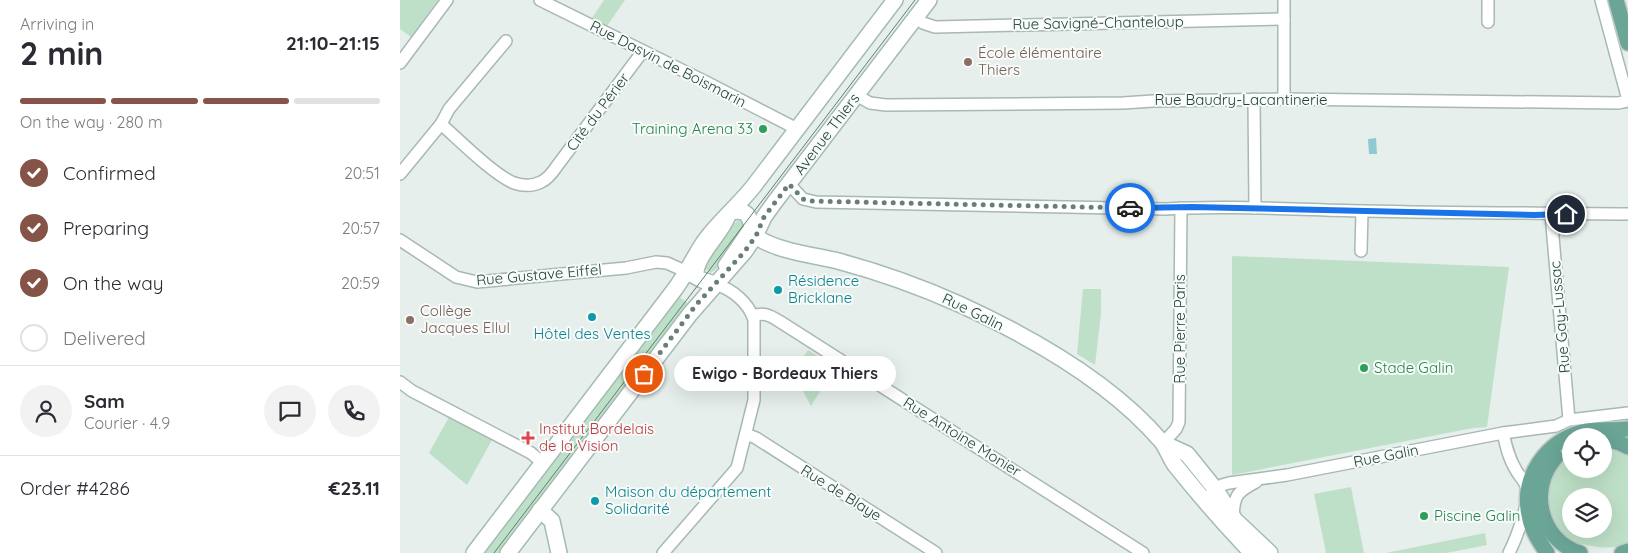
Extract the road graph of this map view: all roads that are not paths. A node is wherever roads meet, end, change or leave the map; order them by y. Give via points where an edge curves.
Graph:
1 (447, 0) edge
2 (540, 0) edge
3 (895, 0) edge
4 (929, 0) edge
5 (1284, 0) edge
6 (1488, 0) edge
7 (1601, 0) edge
8 (1616, 0) edge
9 (916, 17) junction
10 (1284, 19) junction
11 (1488, 22) dead end
12 (506, 41) dead end
13 (1628, 43) edge
14 (643, 51) junction
15 (400, 63) edge
16 (856, 95) junction
17 (1254, 99) junction
18 (1284, 99) junction
19 (1628, 100) edge
20 (441, 124) junction
21 (797, 129) junction
22 (400, 174) edge
23 (789, 184) junction
24 (1181, 208) junction
25 (1255, 208) junction
26 (1362, 211) junction
27 (731, 212) junction
28 (1551, 214) junction
29 (1628, 214) edge
30 (754, 230) junction
31 (400, 240) edge
32 (1361, 251) dead end
33 (692, 275) junction
34 (715, 284) junction
35 (753, 316) junction
36 (400, 382) edge
37 (1628, 413) edge
38 (1569, 420) junction
39 (1628, 429) edge
40 (1503, 433) junction
41 (746, 434) junction
42 (1612, 441) edge
43 (1163, 443) junction
44 (1628, 448) edge
45 (1562, 451) edge
46 (543, 462) junction
47 (1262, 478) junction
48 (1216, 490) junction
49 (1528, 493) junction
50 (1204, 500) junction
51 (540, 510) junction
52 (1233, 517) junction
53 (1244, 547) edge
54 (1628, 551) edge
55 (474, 553) edge
56 (508, 553) edge
57 (559, 553) edge
58 (663, 553) edge
59 (936, 553) edge
60 (1143, 553) edge
61 (1252, 553) edge
62 (1270, 553) edge
63 (1509, 553) edge
64 (1547, 553) edge
65 (1580, 553) edge
66 (1622, 553) edge

1 - 15 street
2 - 14 street, Rue Dasvin de Boismarin
3 - 21 main road, Avenue Thiers
4 - 9 main road, Avenue Thiers
5 - 10 street
6 - 11 street
7 - 19 street
8 - 13 main road
9 - 10 street, Rue Savigné-Chanteloup via 935,27
9 - 16 main road, Avenue Thiers
10 - 18 street
12 - 20 street via 449,109
14 - 20 street, Cité du Périer via 552,173 535,184 525,185 496,172
14 - 21 street, Rue Dasvin de Boismarin
16 - 17 street, Rue Baudry-Lacantinerie via 870,103 886,105
16 - 23 main road, Avenue Thiers
17 - 18 street, Rue Baudry-Lacantinerie
17 - 25 street
18 - 19 street, Rue Baudry-Lacantinerie via 1618,103
20 - 22 street
21 - 27 main road, Avenue Thiers
23 - 24 street via 809,201
23 - 30 main road, Avenue Thiers
24 - 25 street
24 - 43 street, Rue Pierre Paris via 1180,422
25 - 26 street
26 - 28 street
26 - 32 street
27 - 30 main road, Rue Galin via 747,214
27 - 33 main road, Avenue Thiers via 703,243
28 - 29 street
28 - 38 street, Rue Gay-Lussac
30 - 34 main road, Avenue Thiers via 729,270
30 - 43 main road, Rue Galin via 770,243 902,281 960,304 1014,332 1107,392
31 - 33 street, Rue Gustave Eiffel via 456,276 477,282 626,268 656,262 667,263
33 - 34 main road
33 - 46 main road, Avenue Thiers
34 - 35 street via 740,299
34 - 51 main road, Avenue Thiers
35 - 41 street via 754,392
35 - 60 street, Rue Antoine Monier via 766,314 779,321
36 - 46 street
37 - 38 street, Rue Galin
38 - 40 street, Rue Galin via 1556,426
39 - 49 main road via 1584,431 1562,440 1545,454 1537,466
40 - 47 street, Rue Galin
40 - 49 street via 1510,458
41 - 58 street via 737,468
41 - 59 street, Rue de Blaye
42 - 44 main road
43 - 48 main road, Rue Galin via 1187,454
43 - 50 main road, Rue Galin via 1173,463
45 - 65 main road via 1545,472 1540,503 1552,534
46 - 55 main road, Avenue Thiers
47 - 48 street, Rue Galin via 1230,483
47 - 52 street via 1236,495
48 - 50 street
48 - 52 main road
49 - 63 street
49 - 64 main road via 1531,523
50 - 53 main road, Rue Galin
51 - 56 main road, Avenue Thiers
51 - 57 main road via 552,521
52 - 62 main road
53 - 61 main road, Rue Galin
54 - 66 main road

